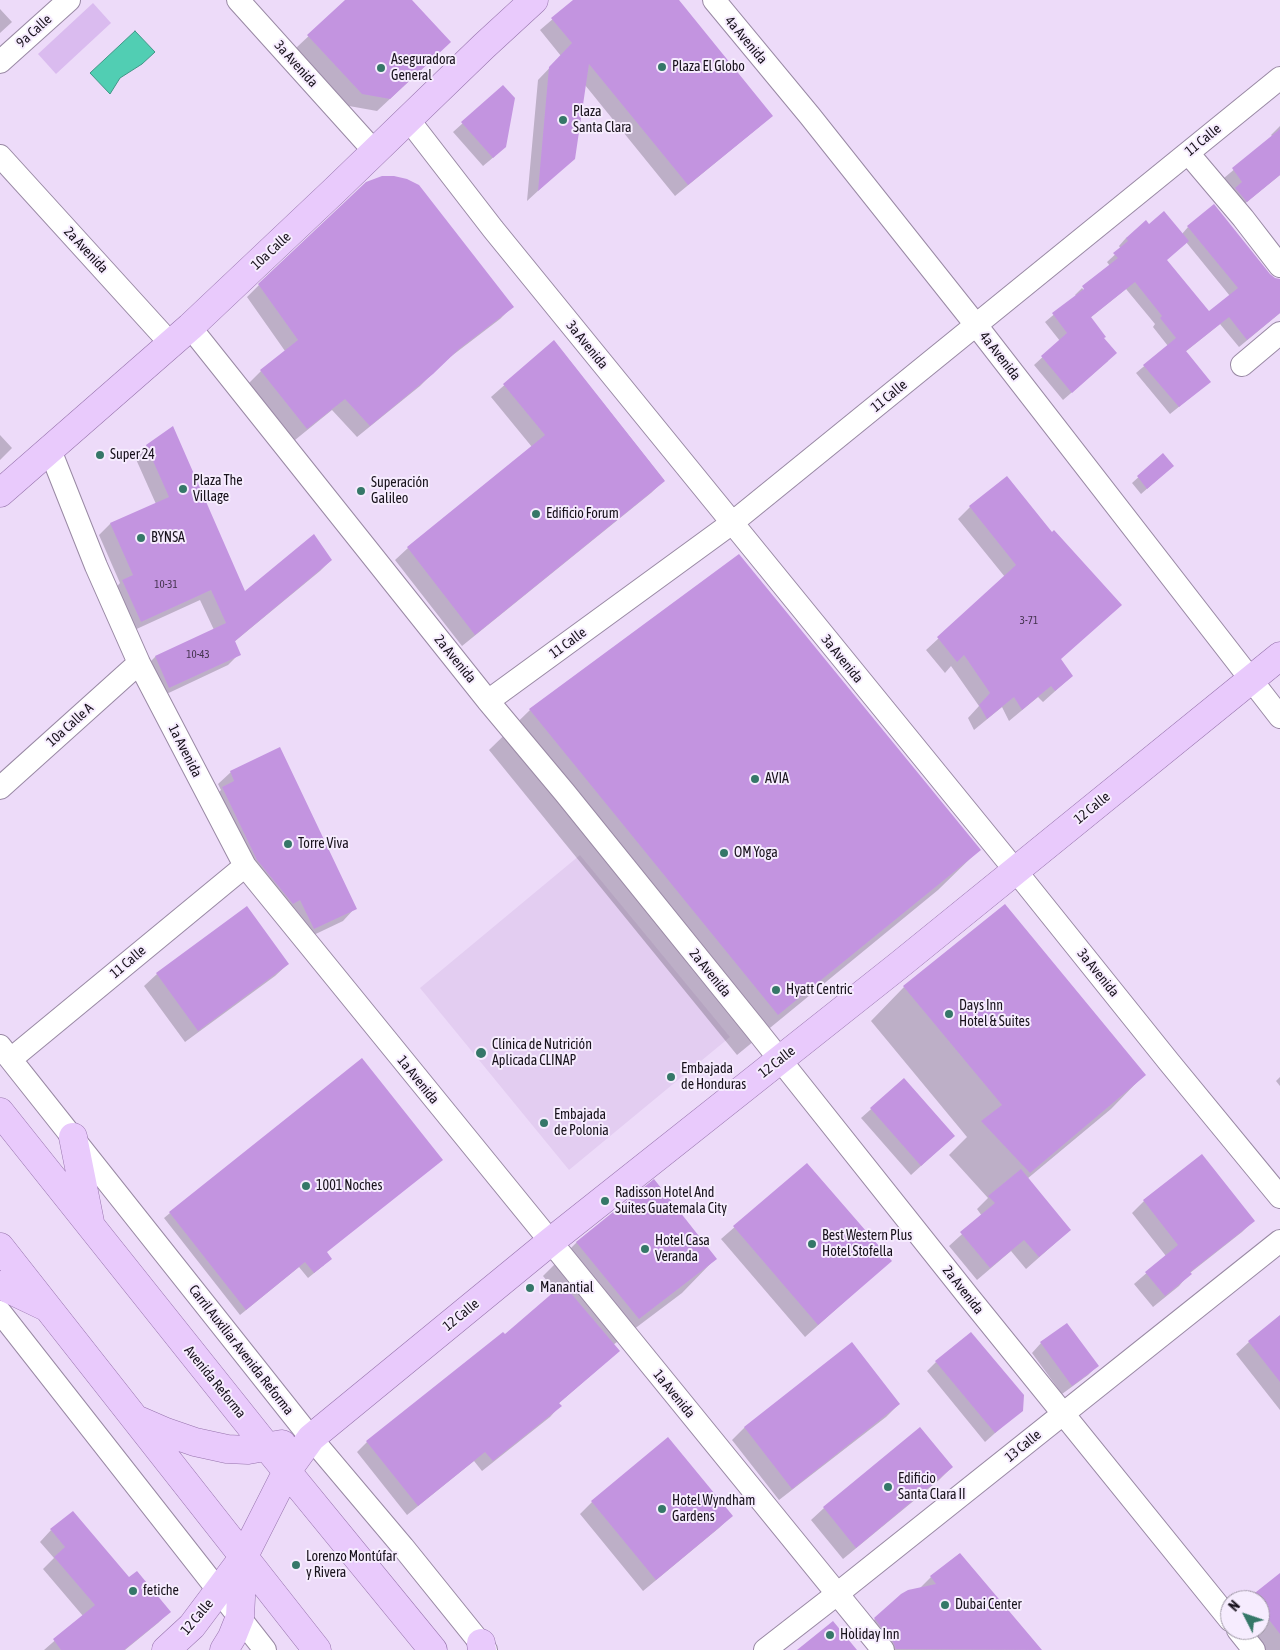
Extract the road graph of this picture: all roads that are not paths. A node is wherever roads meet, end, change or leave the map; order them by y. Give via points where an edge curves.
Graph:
1 (69, 0) edge
2 (238, 0) edge
3 (534, 0) edge
4 (714, 0) edge
5 (0, 62) edge
6 (1280, 78) edge
7 (408, 119) junction
8 (374, 151) junction
9 (1188, 153) junction
10 (0, 156) edge
11 (1280, 266) edge
12 (976, 325) junction
13 (1280, 333) edge
14 (181, 335) junction
15 (1242, 365) dead end
16 (50, 450) junction
17 (0, 493) edge
18 (732, 523) junction
19 (1280, 656) edge
20 (139, 663) junction
21 (1250, 680) junction
22 (488, 701) junction
23 (1280, 717) edge
24 (0, 788) edge
25 (245, 866) junction
26 (1015, 870) junction
27 (5, 1052) edge
28 (780, 1059) junction
29 (0, 1112) edge
30 (73, 1137) junction
31 (1280, 1197) edge
32 (91, 1226) junction
33 (1280, 1241) edge
34 (550, 1242) junction
35 (0, 1247) edge
36 (0, 1286) edge
37 (48, 1308) junction
38 (0, 1312) edge
39 (1064, 1414) junction
40 (134, 1418) junction
41 (311, 1438) junction
42 (267, 1447) junction
43 (288, 1470) junction
44 (243, 1558) junction
45 (219, 1590) junction
46 (837, 1594) junction
47 (1220, 1608) edge
48 (240, 1617) junction
49 (291, 1617) junction
50 (1246, 1640) edge
51 (483, 1648) edge
52 (166, 1650) edge
53 (224, 1650) edge
54 (266, 1650) edge
55 (317, 1650) edge
56 (433, 1650) edge
57 (764, 1650) edge
58 (883, 1650) edge
59 (1254, 1650) edge

1 - 5 street, 9a Calle
2 - 8 street, 3a Avenida
3 - 7 main road, 10a Calle
4 - 12 street, 4a Avenida
6 - 9 street, 11 Calle
7 - 8 main road, 10a Calle
7 - 18 street, 3a Avenida via 493,229
8 - 14 main road, 10a Calle
9 - 11 street
9 - 12 street, 11 Calle
10 - 14 street, 2a Avenida
12 - 18 street, 11 Calle
12 - 21 street, 4a Avenida
13 - 15 street
14 - 16 main road, 10a Calle
14 - 22 street, 2a Avenida
16 - 17 main road, 10a Calle
16 - 20 street, 1a Avenida
18 - 22 street, 11 Calle
18 - 26 street, 3a Avenida
19 - 21 main road, 12 Calle
20 - 24 street, 10a Calle A
20 - 25 street, 1a Avenida
21 - 23 street, 4a Avenida
21 - 26 main road, 12 Calle
22 - 28 street, 2a Avenida
25 - 27 street, 11 Calle
25 - 34 street, 1a Avenida
26 - 28 main road, 12 Calle
26 - 31 street, 3a Avenida
27 - 30 street, Carril Auxiliar Avenida Reforma
28 - 34 main road, 12 Calle
28 - 39 street, 2a Avenida
29 - 32 main road, Avenida Reforma
30 - 32 main road
30 - 41 street, Carril Auxiliar Avenida Reforma
32 - 42 main road, Avenida Reforma
33 - 39 street, 13 Calle
34 - 41 main road, 12 Calle
34 - 46 street, 1a Avenida
35 - 37 main road
36 - 37 main road
37 - 40 main road
38 - 45 street
39 - 46 street, 13 Calle
39 - 47 street, 2a Avenida
40 - 42 main road via 195,1442 227,1449
40 - 44 main road
41 - 42 main road
41 - 43 main road, 12 Calle
41 - 51 street, Carril Auxiliar Avenida Reforma
42 - 43 main road, Avenida Reforma
43 - 44 main road, 12 Calle
43 - 56 main road, Avenida Reforma
44 - 45 main road, 12 Calle
44 - 48 main road, 12 Calle
44 - 49 main road
45 - 48 street
45 - 52 main road, 12 Calle via 192,1626
46 - 57 street, 13 Calle
46 - 58 street, 1a Avenida
48 - 49 main road via 246,1611 258,1608
48 - 53 main road, 12 Calle
48 - 54 street
49 - 55 main road
50 - 59 street

